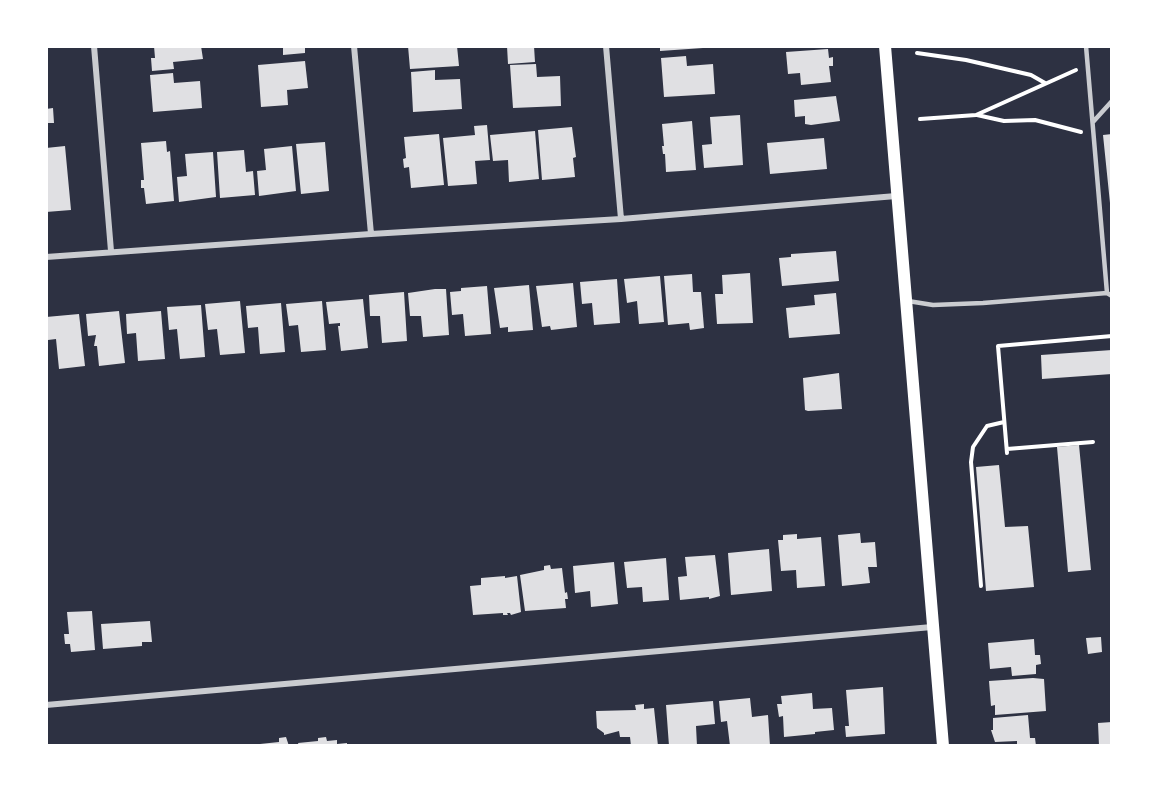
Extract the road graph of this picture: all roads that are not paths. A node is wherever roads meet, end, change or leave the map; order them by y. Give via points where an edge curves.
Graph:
1 (94, 46) edge
2 (354, 46) edge
3 (606, 46) edge
4 (885, 46) edge
5 (1086, 46) edge
6 (1112, 101) edge
7 (1093, 122) junction
8 (896, 196) junction
9 (621, 219) junction
10 (371, 234) junction
11 (111, 251) junction
12 (46, 257) edge
13 (1109, 294) edge
14 (905, 300) junction
15 (932, 627) junction
16 (46, 705) edge
17 (943, 746) edge

1 - 11 street
2 - 10 street
3 - 9 street
4 - 8 main road
5 - 7 lane
6 - 7 lane
7 - 13 lane
8 - 9 street
8 - 14 main road
9 - 10 street
10 - 11 street
11 - 12 street
13 - 14 lane via 933,305
14 - 15 main road
15 - 16 street
15 - 17 main road

